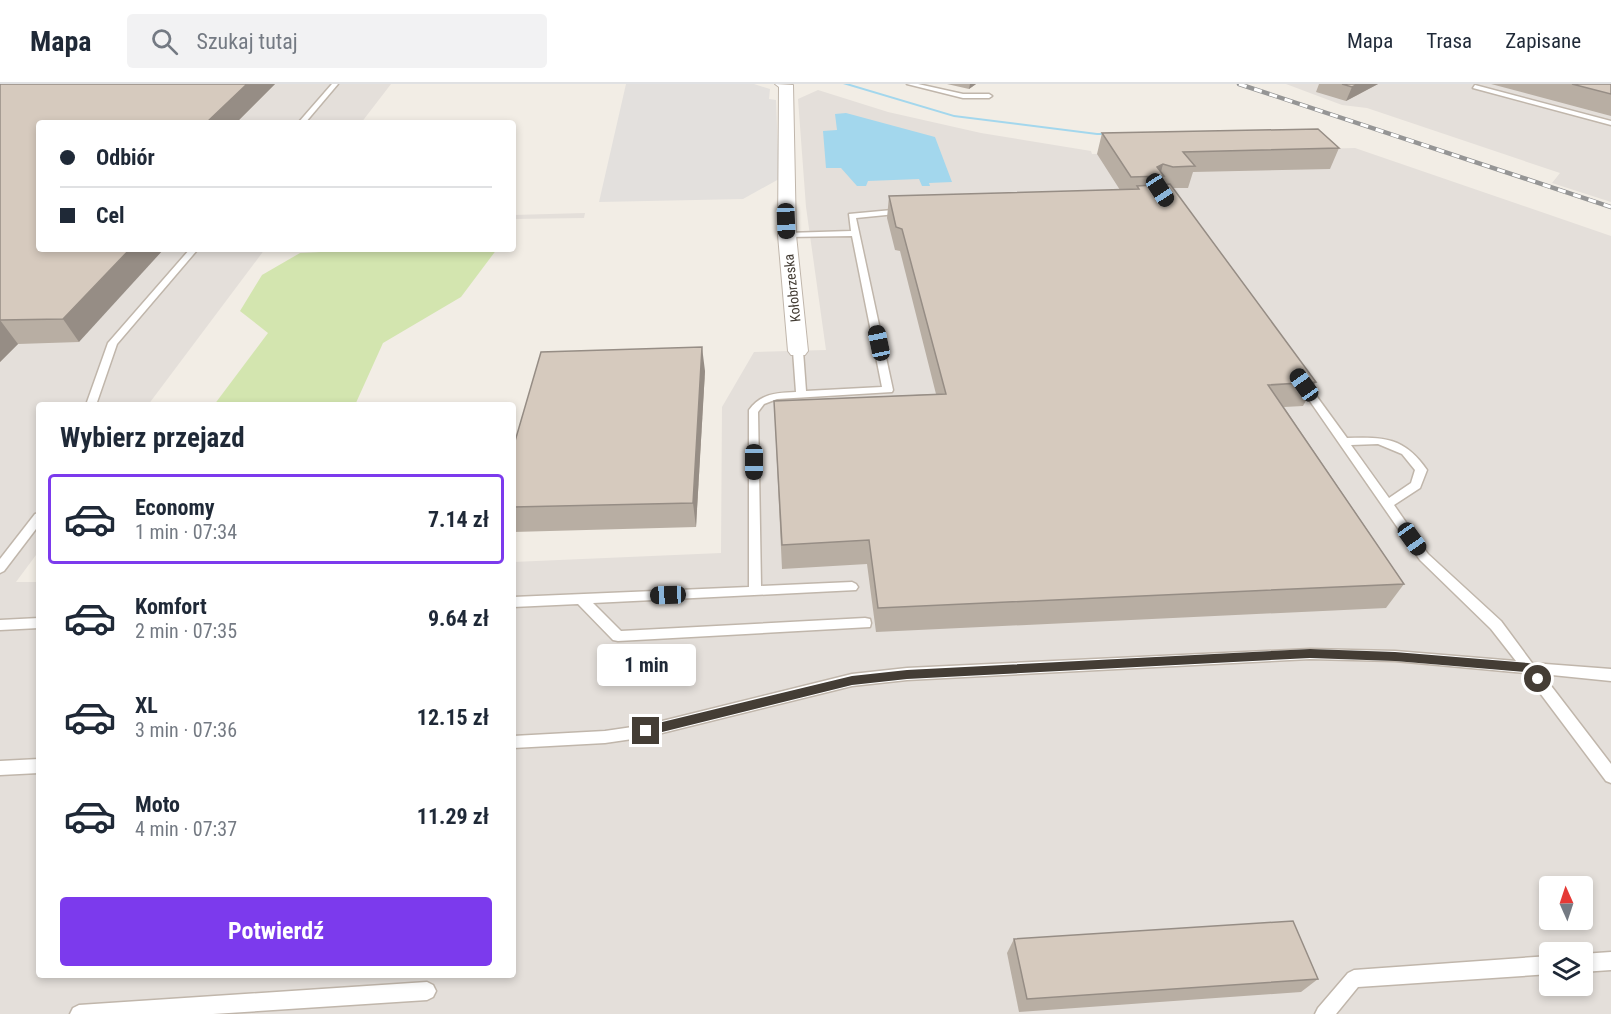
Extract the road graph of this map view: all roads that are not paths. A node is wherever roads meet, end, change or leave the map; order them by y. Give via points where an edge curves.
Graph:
1 (334, 84) edge
2 (782, 84) edge
3 (910, 84) edge
4 (1475, 87) dead end
5 (989, 96) dead end
6 (304, 120) edge
7 (1611, 123) edge
8 (909, 211) edge
9 (856, 233) junction
10 (787, 235) junction
11 (191, 252) edge
12 (798, 351) joint
13 (1298, 376) edge
14 (801, 393) junction
15 (92, 402) edge
16 (1344, 442) junction
17 (1388, 504) junction
18 (36, 521) edge
19 (0, 568) edge
20 (852, 587) dead end
21 (755, 591) junction
22 (581, 599) junction
23 (516, 602) edge
24 (36, 623) edge
25 (865, 623) dead end
26 (0, 625) edge
27 (1528, 667) junction
28 (1611, 675) edge
29 (516, 742) edge
30 (36, 766) edge
31 (0, 768) edge
32 (1611, 776) edge
33 (1611, 961) edge
34 (1593, 962) edge
35 (1539, 966) edge
36 (427, 992) dead end
37 (79, 1014) edge
38 (1324, 1014) edge

1 - 6 lane
2 - 10 street, Kołobrzeska via 786,85
3 - 5 lane via 963,96
4 - 7 lane
8 - 9 lane via 852,216
9 - 10 lane
9 - 14 lane via 888,390
10 - 12 street, Kołobrzeska
11 - 15 lane via 114,343
12 - 14 lane
13 - 16 lane
14 - 21 lane via 775,396 760,402 753,411
16 - 17 lane
16 - 17 lane via 1379,441 1406,451 1421,470 1416,486
17 - 27 lane via 1424,556 1496,625
18 - 19 lane
20 - 21 lane
21 - 22 lane
22 - 23 lane
22 - 25 lane via 618,636
24 - 26 lane
27 - 28 lane
27 - 29 lane via 1395,656 1310,654 907,674 852,680 646,731
27 - 32 lane
30 - 31 lane
33 - 34 lane
35 - 38 lane via 1354,979
36 - 37 lane

